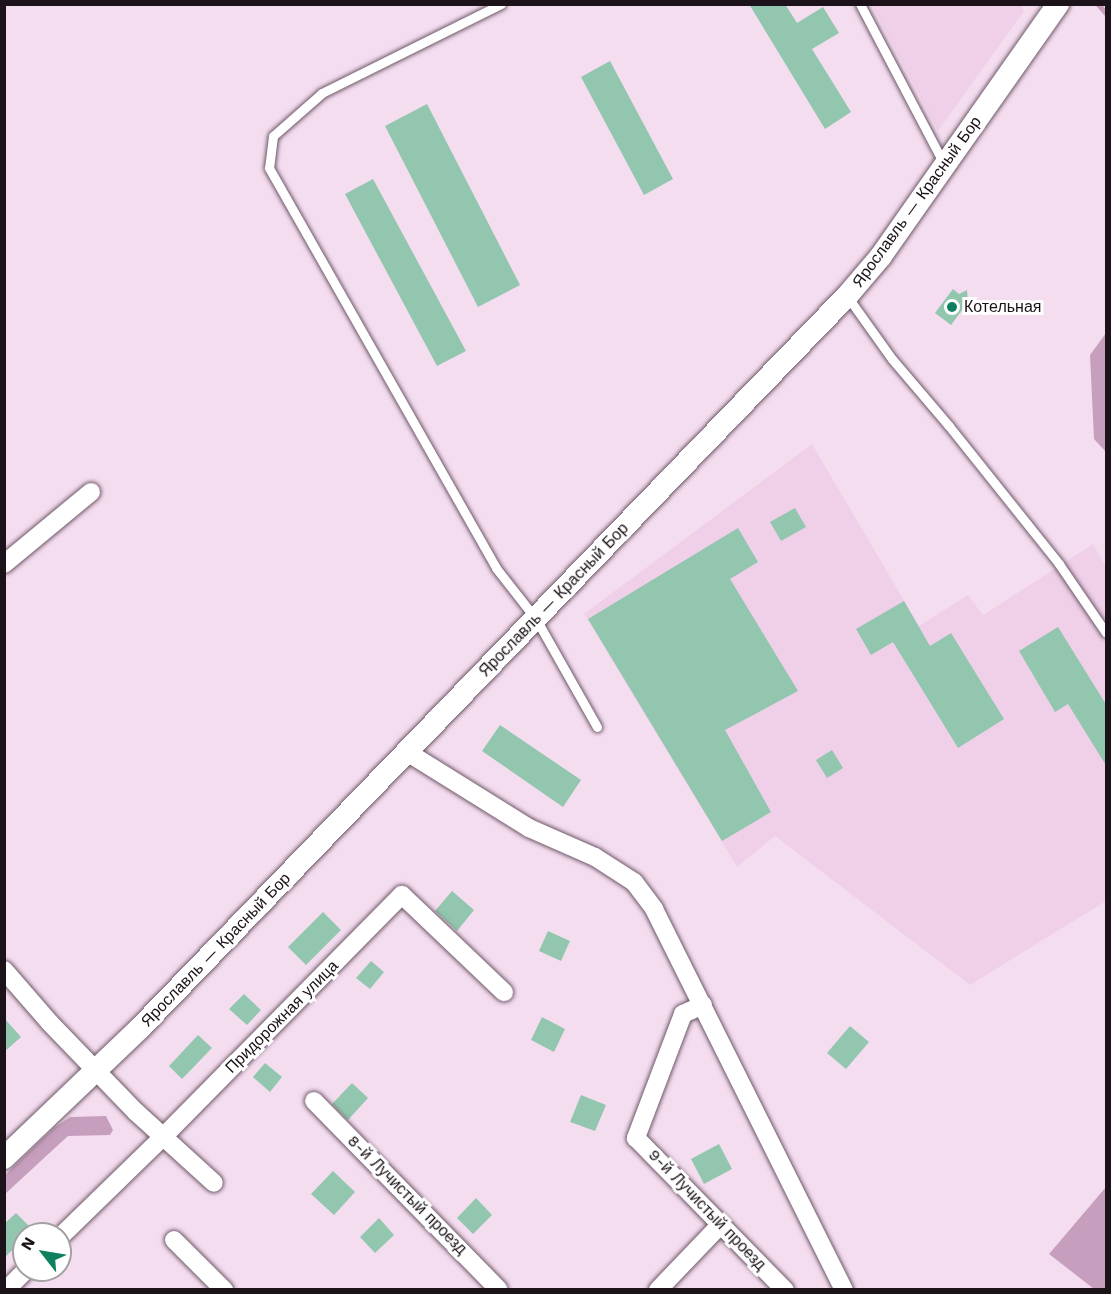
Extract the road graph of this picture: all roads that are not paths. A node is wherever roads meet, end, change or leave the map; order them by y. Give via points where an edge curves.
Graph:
1 (501, 4) edge
2 (860, 4) edge
3 (1051, 8) edge
4 (945, 165) junction
5 (847, 296) junction
6 (91, 492) dead end
7 (4, 564) edge
8 (536, 619) junction
9 (1107, 633) edge
10 (597, 727) dead end
11 (407, 752) junction
12 (4, 969) edge
13 (504, 992) dead end
14 (703, 1005) junction
15 (95, 1071) junction
16 (314, 1101) dead end
17 (163, 1137) junction
18 (4, 1158) edge
19 (214, 1183) dead end
20 (721, 1224) junction
21 (72, 1225) edge
22 (174, 1240) dead end
23 (224, 1290) edge
24 (500, 1290) edge
25 (658, 1290) edge
26 (785, 1290) edge
27 (844, 1290) edge

1 - 8 lane via 322,93 273,136 269,168 496,568
2 - 4 lane
3 - 4 street, Ярославль — Красный Бор
4 - 5 street, Ярославль — Красный Бор via 881,256
5 - 8 street, Ярославль — Красный Бор
5 - 9 lane via 892,359 1059,564
6 - 7 street
8 - 10 lane
8 - 11 street, Ярославль — Красный Бор
11 - 14 street via 529,828 595,857 634,882 654,909
11 - 15 street, Ярославль — Красный Бор
12 - 15 street
13 - 17 street, Придорожная улица via 402,895
14 - 20 street, 9-й Лучистый проезд via 682,1014 636,1138
14 - 27 street
15 - 17 street
15 - 18 street, Ярославль — Красный Бор
16 - 24 street, 8-й Лучистый проезд
17 - 19 street
17 - 21 street, Придорожная улица
20 - 25 street
20 - 26 street, 9-й Лучистый проезд
22 - 23 street

